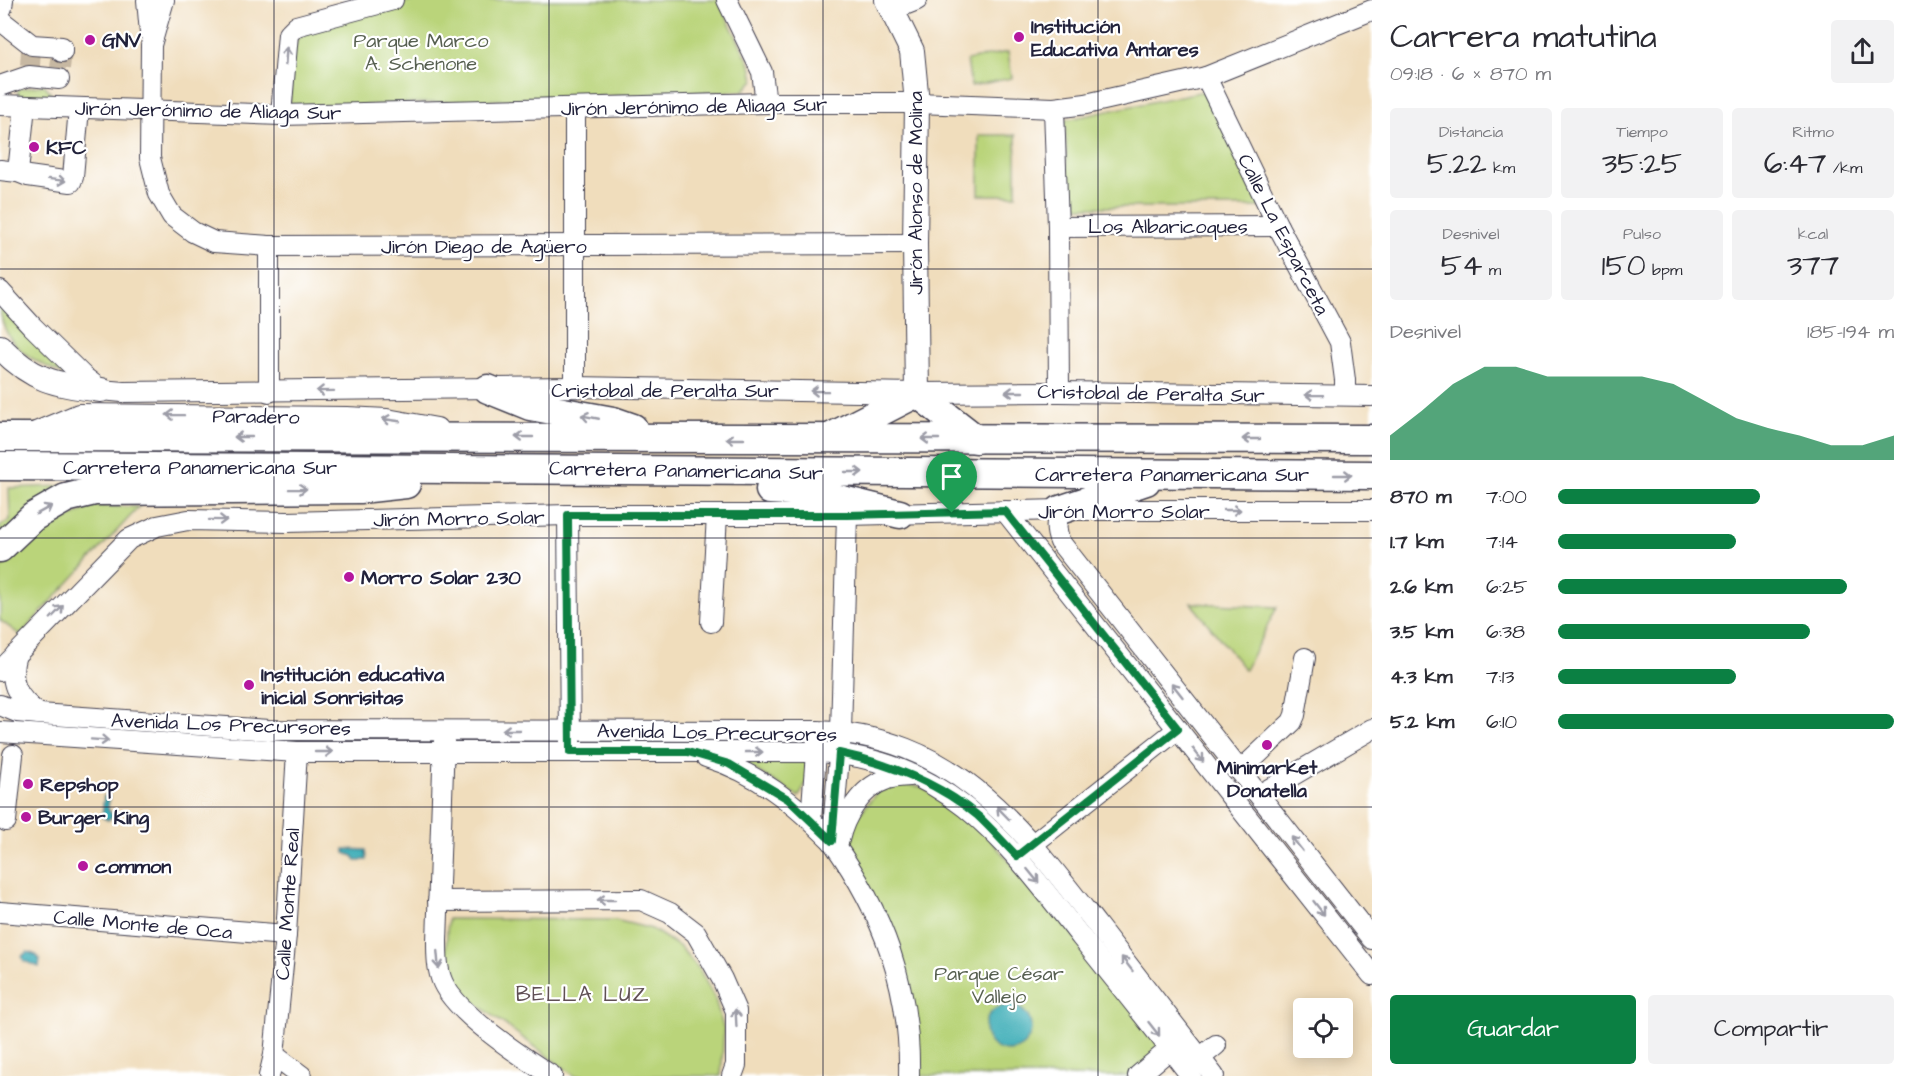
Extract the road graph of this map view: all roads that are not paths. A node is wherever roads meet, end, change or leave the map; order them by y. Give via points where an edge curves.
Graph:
1 (0, 0) edge
2 (147, 0) edge
3 (164, 0) edge
4 (393, 0) edge
5 (727, 0) edge
6 (917, 0) edge
7 (890, 5) edge
8 (0, 7) edge
9 (1372, 10) edge
10 (0, 20) edge
11 (151, 45) junction
12 (31, 59) junction
13 (60, 66) junction
14 (1206, 77) junction
15 (0, 86) edge
16 (766, 103) junction
17 (917, 103) junction
18 (0, 105) edge
19 (25, 106) junction
20 (72, 107) junction
21 (1054, 108) junction
22 (575, 109) junction
23 (149, 110) junction
24 (281, 114) junction
25 (9, 171) edge
26 (1278, 226) junction
27 (1058, 227) junction
28 (915, 244) junction
29 (269, 246) junction
30 (575, 246) junction
31 (0, 291) edge
32 (0, 347) edge
33 (575, 387) junction
34 (488, 389) junction
35 (101, 390) junction
36 (269, 392) junction
37 (1059, 392) junction
38 (917, 393) junction
39 (1345, 395) junction
40 (1372, 396) edge
41 (16, 436) edge
42 (667, 439) junction
43 (827, 439) junction
44 (976, 439) junction
45 (1372, 440) edge
46 (9, 466) edge
47 (559, 469) junction
48 (1166, 474) junction
49 (1372, 475) edge
50 (1060, 510) junction
51 (1372, 510) edge
52 (1005, 511) junction
53 (900, 514) junction
54 (568, 515) junction
55 (717, 515) junction
56 (848, 515) junction
57 (1029, 540) junction
58 (1060, 542) junction
59 (0, 548) edge
60 (711, 622) dead end
61 (16, 654) junction
62 (1305, 658) dead end
63 (0, 671) edge
64 (0, 705) edge
65 (39, 714) junction
66 (65, 716) junction
67 (1178, 729) junction
68 (1372, 729) edge
69 (445, 730) junction
70 (569, 730) junction
71 (818, 731) junction
72 (0, 732) edge
73 (841, 732) junction
74 (28, 735) junction
75 (64, 738) junction
76 (297, 752) junction
77 (444, 752) junction
78 (570, 752) junction
79 (688, 752) junction
80 (816, 752) junction
81 (839, 753) junction
82 (6, 755) edge
83 (1240, 771) junction
84 (915, 775) junction
85 (1259, 795) junction
86 (811, 820) junction
87 (3, 824) edge
88 (834, 844) junction
89 (1033, 844) junction
90 (1017, 856) junction
91 (438, 901) junction
92 (0, 912) edge
93 (286, 935) junction
94 (1372, 939) edge
95 (1372, 975) edge
96 (1216, 1046) dead end
97 (1170, 1049) junction
98 (274, 1055) junction
99 (1200, 1058) junction
100 (268, 1076) edge
101 (302, 1076) edge
102 (552, 1076) edge
103 (732, 1076) edge
104 (909, 1076) edge
105 (1138, 1076) edge
106 (1191, 1076) edge
107 (1214, 1076) edge

1 - 8 main road
2 - 11 street
3 - 11 street
24 -> 4 street via 290,30
5 - 16 street via 762,72
6 - 7 street
7 - 17 main road, Jirón Alonso de Molina via 912,51
9 - 14 street, Jirón Jerónimo de Aliaga Sur
10 - 12 street
11 - 23 street, Jirón Diego de Agüero
12 - 13 street
12 - 13 street via 62,47
12 - 15 street
13 - 20 street
14 - 21 street, Jirón Jerónimo de Aliaga Sur
14 - 26 street, Calle La Esparceta
16 - 17 street, Jirón Jerónimo de Aliaga Sur
16 - 22 street, Jirón Jerónimo de Aliaga Sur
17 - 21 street, Jirón Jerónimo de Aliaga Sur
17 - 28 main road, Jirón Alonso de Molina
18 - 19 street, Jirón Jerónimo de Aliaga Sur
19 - 20 street, Jirón Jerónimo de Aliaga Sur
19 - 25 street
20 - 23 street, Jirón Jerónimo de Aliaga Sur
25 -> 20 street via 71,182
21 - 27 street
22 - 24 street, Jirón Jerónimo de Aliaga Sur
22 - 30 street
23 - 24 street, Jirón Jerónimo de Aliaga Sur
23 - 29 street, Jirón Diego de Agüero via 150,158 159,194 172,216 214,242
26 - 27 street, Los Albaricoques
26 - 39 street, Calle La Esparceta via 1340,342
27 - 37 street
28 - 30 street, Jirón Diego de Agüero
28 - 38 main road, Jirón Alonso de Molina
29 - 30 street, Jirón Diego de Agüero
29 - 36 street
30 - 33 street
31 - 35 street
32 - 35 main road via 39,378
33 - 34 street, Cristobal de Peralta Sur
38 -> 33 street, Cristobal de Peralta Sur
34 -> 36 street, Cristobal de Peralta Sur
42 -> 34 highway via 613,421 530,405
35 - 36 street, Cristobal de Peralta Sur
37 -> 38 street, Cristobal de Peralta Sur
39 -> 37 street, Cristobal de Peralta Sur
38 - 43 highway
38 - 44 highway
39 - 40 street, Cristobal de Peralta Sur
42 -> 41 highway, Carretera Panamericana Sur
43 -> 42 highway, Carretera Panamericana Sur
44 -> 43 highway, Carretera Panamericana Sur
45 -> 44 highway, Carretera Panamericana Sur
46 - 47 highway, Carretera Panamericana Sur
47 -> 48 highway, Carretera Panamericana Sur
47 - 53 highway via 617,483 810,492
59 -> 47 highway via 33,517 66,498 95,491 360,489
48 -> 49 highway, Carretera Panamericana Sur
48 - 50 highway
50 -> 51 street, Jirón Morro Solar
50 - 52 street, Jirón Morro Solar
50 - 58 street via 1056,534
52 - 53 street, Jirón Morro Solar
52 - 57 street
53 - 56 street, Jirón Morro Solar
54 - 55 street, Jirón Morro Solar
61 -> 54 street, Jirón Morro Solar via 129,539 157,526 188,520 287,522
54 - 70 street
55 - 56 street, Jirón Morro Solar
55 - 60 street
56 - 73 street
57 - 58 street via 1041,532
57 - 67 street
83 -> 58 street
61 - 63 street, Jirón Morro Solar
61 - 65 street via 16,688 26,705
62 - 83 street via 1292,722
64 - 65 street, Avenida Los Precursores
65 - 66 street, Avenida Los Precursores
66 - 69 street, Avenida Los Precursores via 269,730
66 - 75 street via 54,723 53,731
67 - 89 street
67 -> 95 street
68 - 85 street
70 -> 69 street, Avenida Los Precursores
69 - 77 street
70 - 71 street, Avenida Los Precursores
70 - 78 street
71 - 73 street, Avenida Los Precursores
71 - 80 street
72 - 74 street, Avenida Los Precursores
73 - 81 street
89 -> 73 street, Avenida Los Precursores via 995,804 952,771 924,756
74 - 75 street, Avenida Los Precursores
74 - 82 street
75 -> 76 street, Avenida Los Precursores
76 -> 77 street, Avenida Los Precursores
76 - 93 street, Calle Monte Real
77 - 78 street, Avenida Los Precursores
77 - 91 street
78 - 79 street, Avenida Los Precursores
79 -> 80 street, Avenida Los Precursores
79 - 86 street via 729,764 788,799
80 - 81 street, Avenida Los Precursores
80 - 86 street
81 - 84 street, Avenida Los Precursores
81 - 88 street
82 - 87 street
83 - 85 street
84 - 88 street via 883,780 873,787 850,812
84 - 90 street, Avenida Los Precursores via 970,810
94 -> 85 street
86 - 88 street
88 - 104 street via 865,895 896,966 904,1002
89 - 90 street
99 -> 89 street, Avenida Los Precursores
90 -> 97 street, Avenida Los Precursores
91 -> 102 street via 437,963 453,1000
103 -> 91 street via 736,1011 696,933 669,913 641,900
92 - 93 street, Calle Monte de Oca
93 - 98 street, Calle Monte Real
96 - 99 street
97 - 105 street
97 - 106 street, Avenida Los Precursores
98 - 100 street, Calle Monte Real
98 - 101 street
99 - 107 street, Avenida Los Precursores

